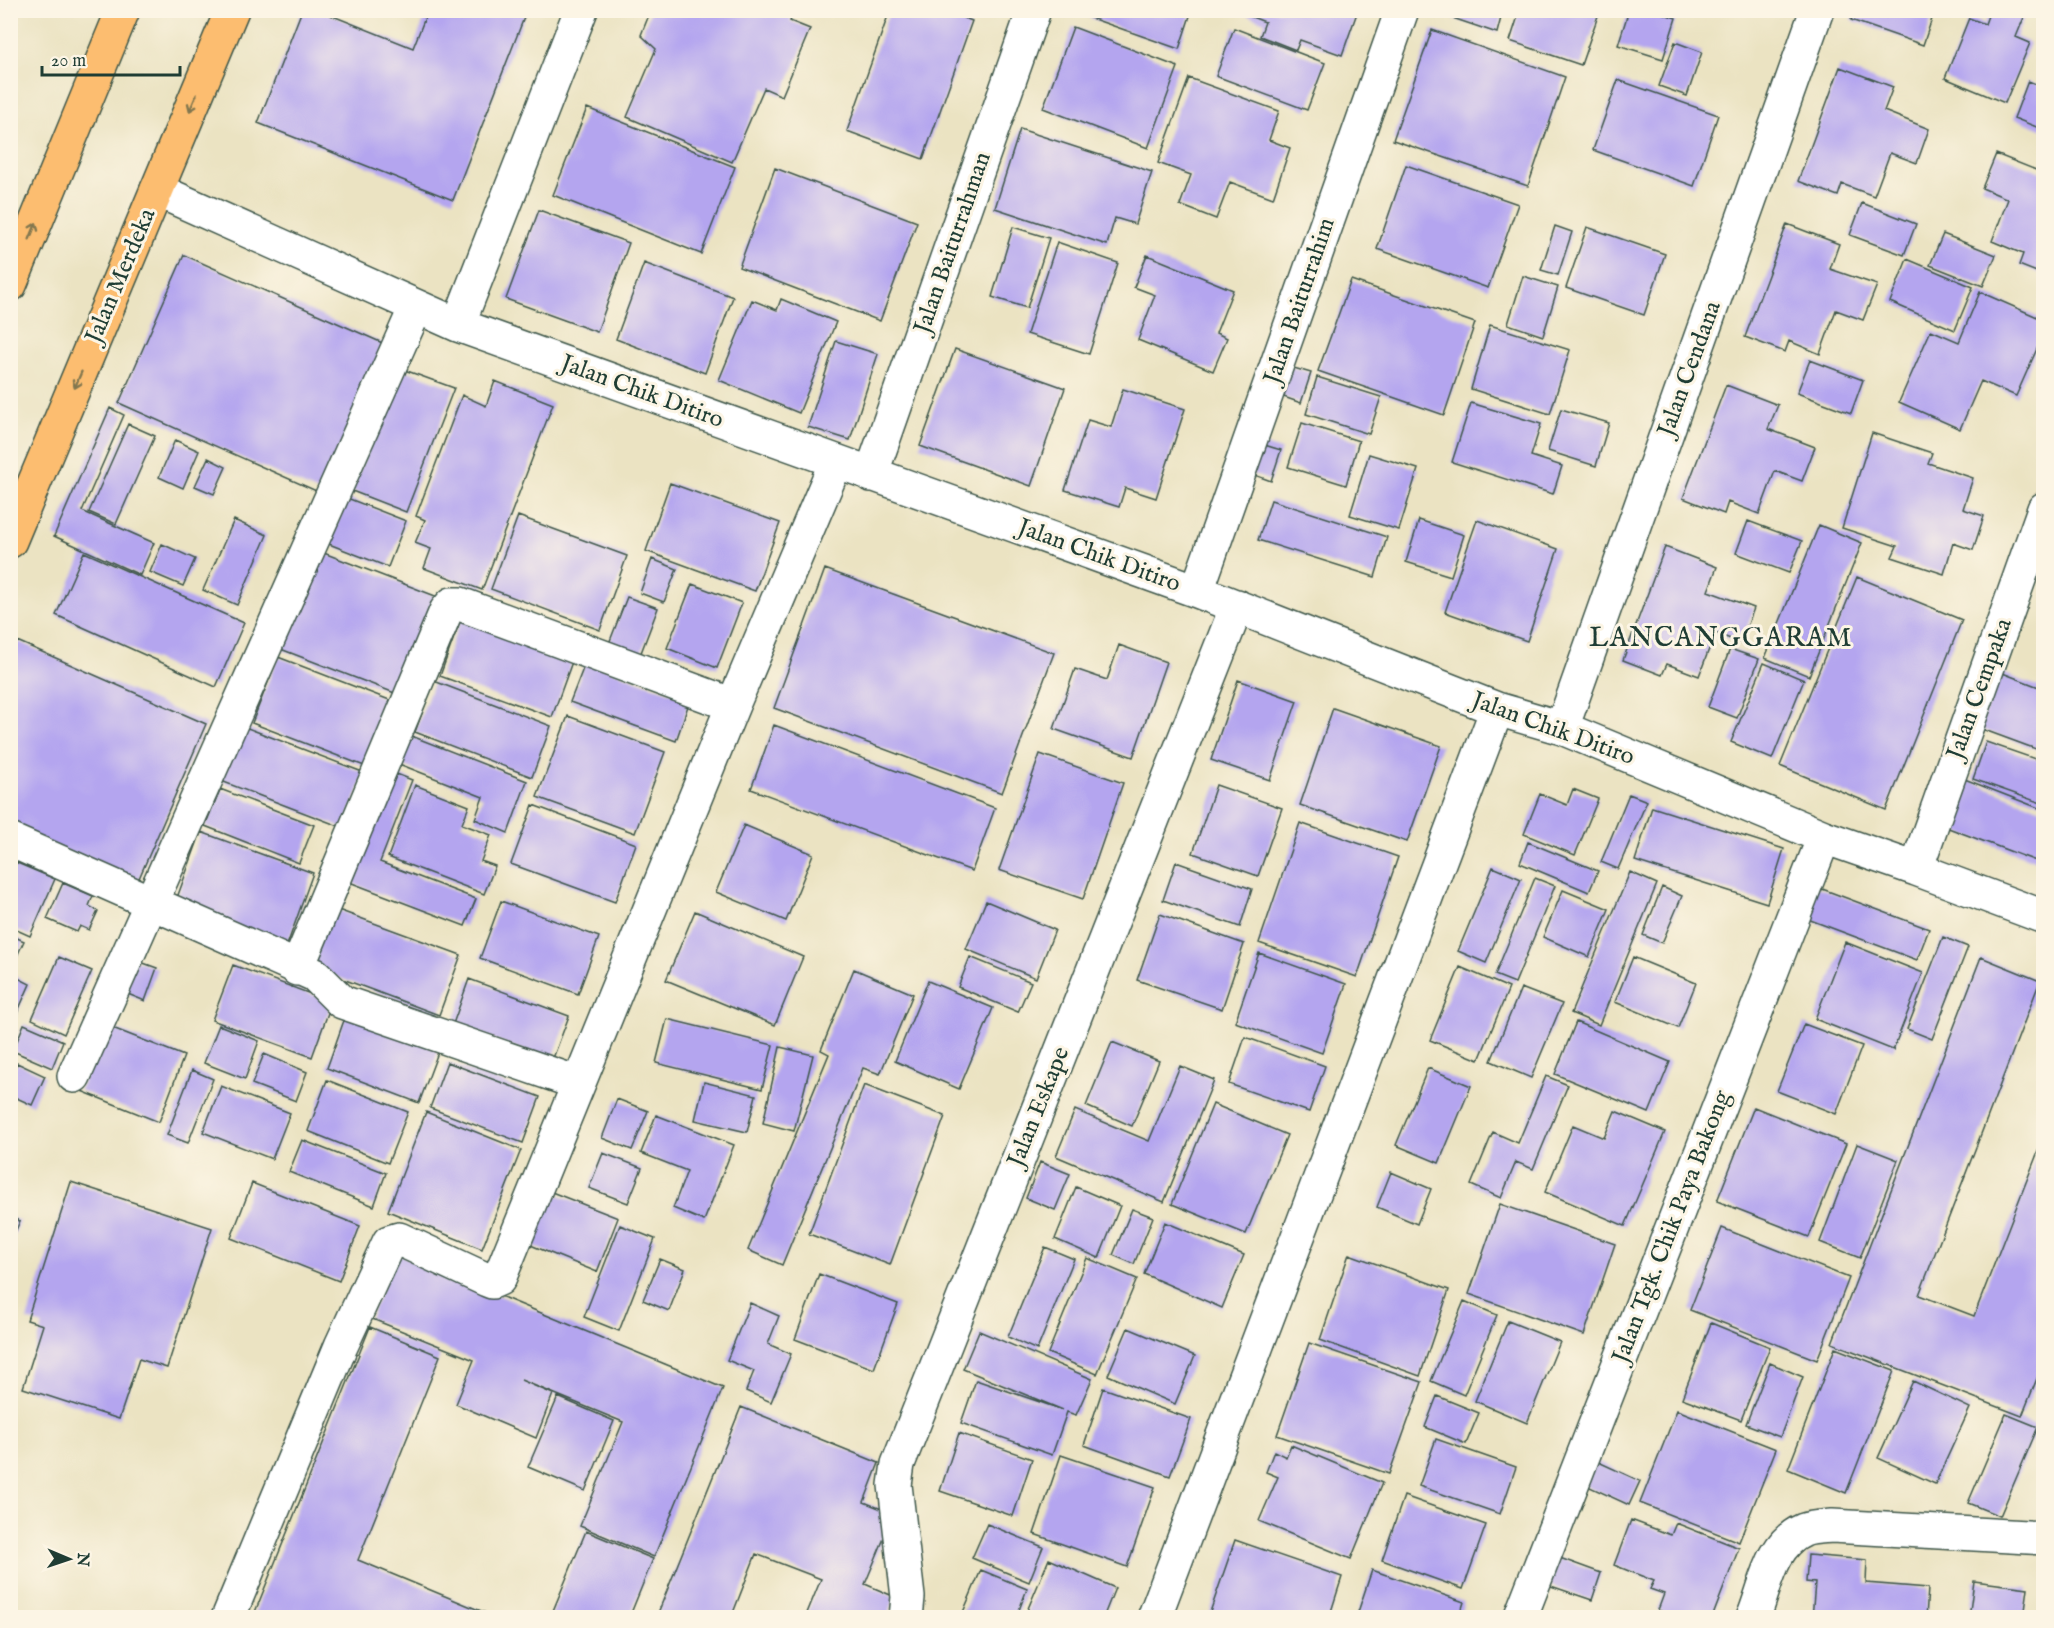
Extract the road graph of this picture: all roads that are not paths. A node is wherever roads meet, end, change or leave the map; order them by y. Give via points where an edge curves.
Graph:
1 (123, 10) edge
2 (232, 10) edge
3 (581, 10) edge
4 (1034, 10) edge
5 (1402, 10) edge
6 (1817, 10) edge
7 (157, 190) junction
8 (10, 285) edge
9 (416, 307) junction
10 (458, 325) junction
11 (836, 462) junction
12 (871, 475) junction
13 (2043, 509) edge
14 (10, 541) edge
15 (1197, 591) junction
16 (1237, 606) junction
17 (733, 705) junction
18 (1497, 708) junction
19 (1562, 728) junction
20 (1824, 837) junction
21 (10, 840) edge
22 (1916, 869) junction
23 (151, 903) junction
24 (2043, 917) edge
25 (297, 969) junction
26 (74, 1076) dead end
27 (578, 1083) junction
28 (2043, 1538) edge
29 (228, 1617) edge
30 (906, 1617) edge
31 (1154, 1617) edge
32 (1520, 1617) edge
33 (1754, 1617) edge

8 -> 1 main road
2 -> 7 main road, Jalan Merdeka
3 - 10 street
4 - 12 street, Jalan Baiturrahman
5 - 15 street, Jalan Baiturrahim
6 - 19 street, Jalan Cendana
7 - 9 street, Jalan Chik Ditiro
7 -> 14 main road, Jalan Merdeka
9 - 10 street, Jalan Chik Ditiro
9 - 23 street
10 - 11 street, Jalan Chik Ditiro
11 - 12 street, Jalan Chik Ditiro
11 - 17 street
12 - 15 street, Jalan Chik Ditiro
13 - 22 street, Jalan Cempaka
15 - 16 street, Jalan Chik Ditiro
16 - 18 street, Jalan Chik Ditiro
16 - 30 street, Jalan Eskape via 898,1464 895,1485 908,1597
17 - 25 street via 452,604
17 - 27 street
18 - 19 street, Jalan Chik Ditiro
18 - 31 street
19 - 20 street, Jalan Chik Ditiro
20 - 22 street, Jalan Chik Ditiro
20 - 32 street, Jalan Tgk. Chik Paya Bakong
21 - 23 street
22 - 24 street, Jalan Chik Ditiro
23 - 25 street
23 - 26 street
25 - 27 street via 315,975 342,1002
27 - 29 street via 498,1279 487,1280 399,1239 390,1242 341,1346
28 - 33 street via 1832,1526 1804,1530 1776,1555

